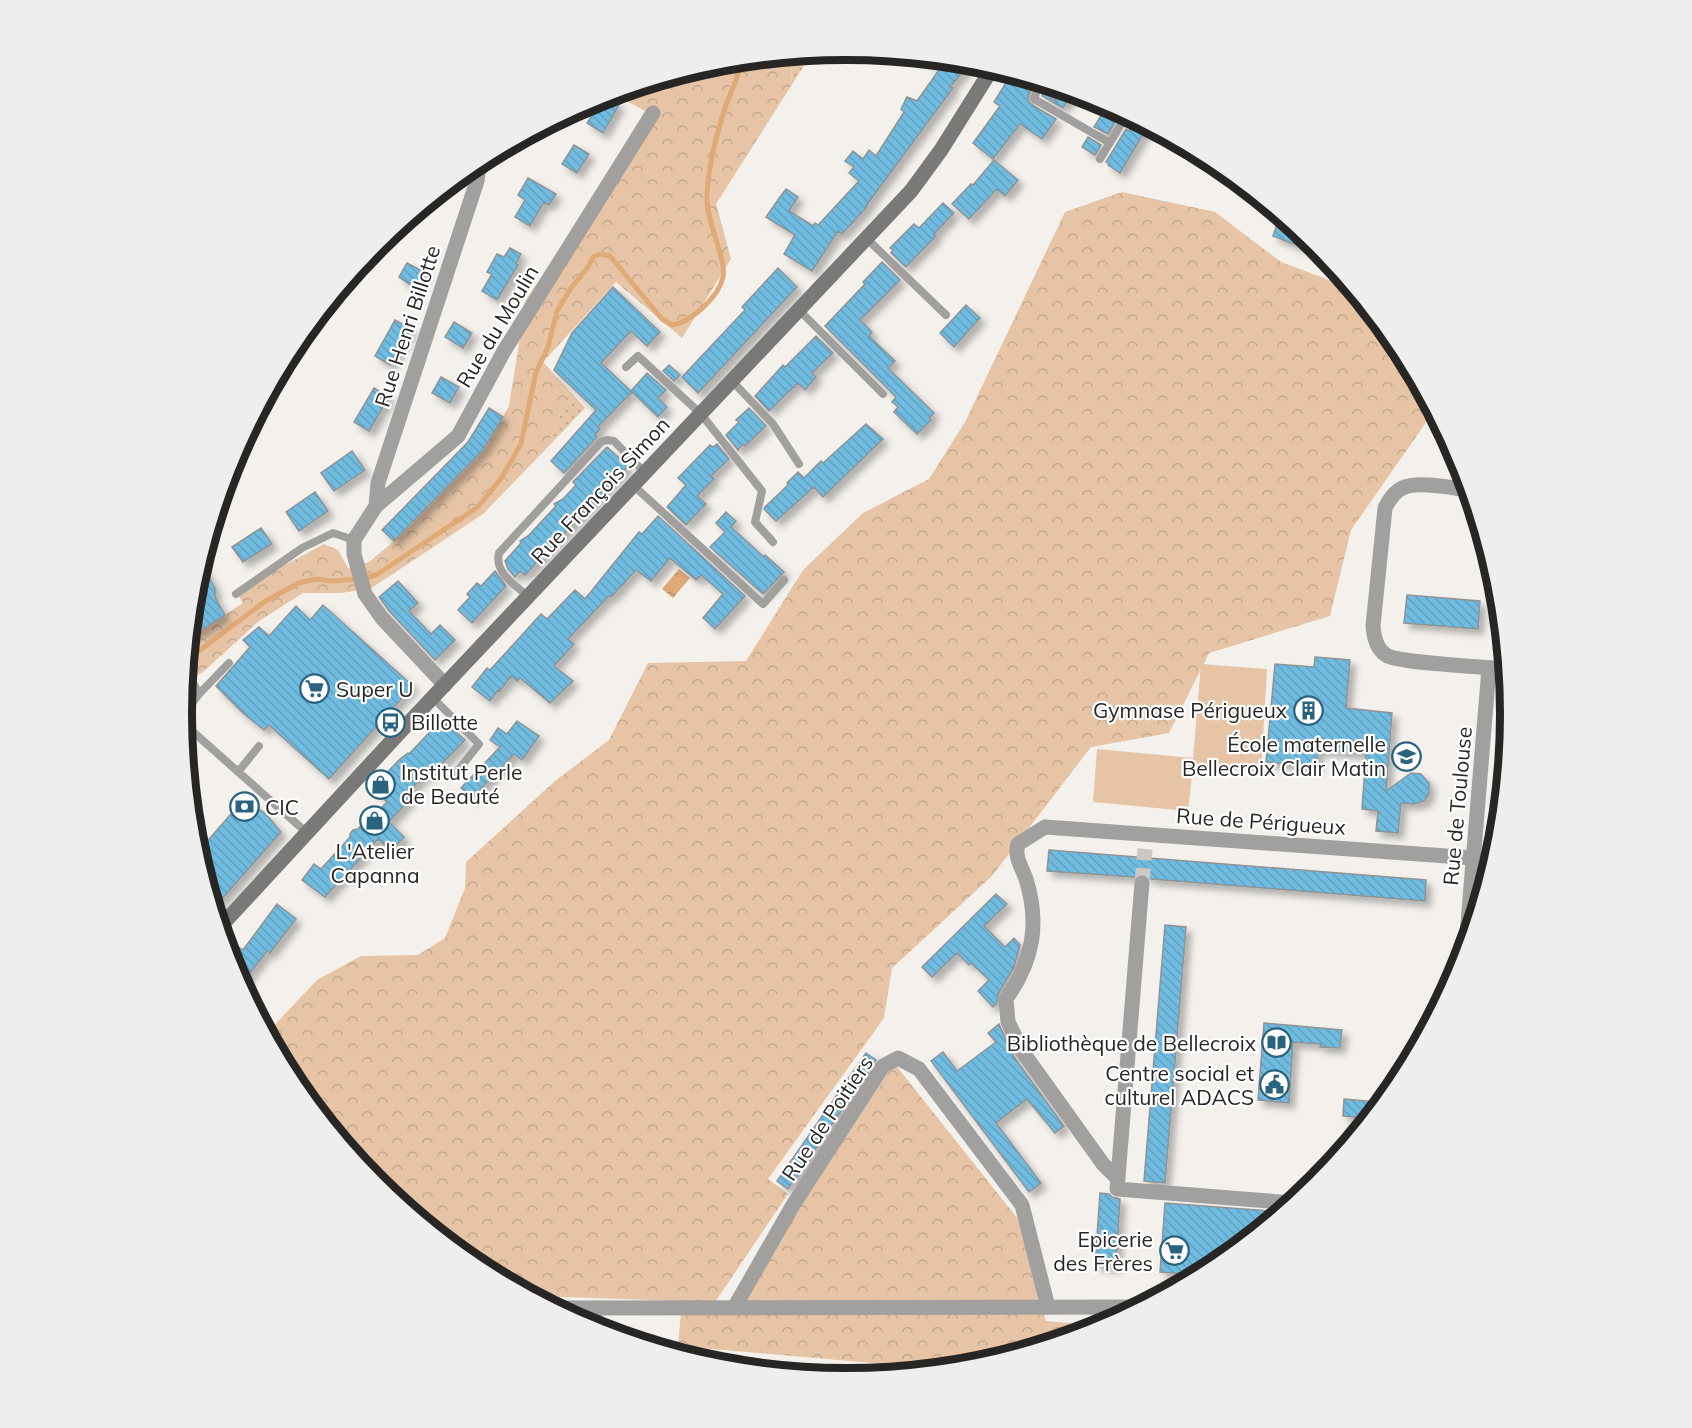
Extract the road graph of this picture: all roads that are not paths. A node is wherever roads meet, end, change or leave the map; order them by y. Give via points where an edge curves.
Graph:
1 (987, 76) edge
2 (1037, 89) edge
3 (653, 113) dead end
4 (1120, 126) dead end
5 (1110, 143) junction
6 (1100, 159) dead end
7 (478, 174) edge
8 (866, 238) junction
9 (799, 310) junction
10 (946, 315) dead end
11 (626, 367) dead end
12 (732, 381) junction
13 (883, 394) dead end
14 (701, 414) junction
15 (799, 464) dead end
16 (645, 473) junction
17 (633, 486) junction
18 (1459, 489) edge
19 (376, 506) junction
20 (773, 542) dead end
21 (354, 547) junction
22 (784, 580) dead end
23 (236, 594) dead end
24 (528, 597) junction
25 (229, 663) dead end
26 (1489, 668) junction
27 (1499, 669) edge
28 (193, 683) edge
29 (445, 685) junction
30 (199, 694) junction
31 (433, 698) junction
32 (192, 703) edge
33 (192, 731) edge
34 (259, 746) dead end
35 (238, 772) junction
36 (455, 774) dead end
37 (306, 832) junction
38 (1473, 858) junction
39 (1142, 884) tunnel mouth
40 (1469, 912) edge
41 (226, 920) edge
42 (1117, 1184) junction
43 (1281, 1202) edge
44 (1048, 1307) junction
45 (573, 1308) edge
46 (595, 1308) junction
47 (734, 1308) junction
48 (1109, 1312) edge
49 (595, 1317) edge

1 - 8 main road, Rue François Simon via 935,158
2 - 5 lane via 1034,99
3 - 19 street, Rue du Moulin via 504,351 458,436
4 - 5 lane
5 - 6 lane
7 - 19 street, Rue Henri Billotte via 378,483
8 - 9 main road, Rue François Simon
8 - 10 lane
9 - 12 main road, Rue François Simon
9 - 13 lane
11 - 14 lane via 638,356
12 - 14 main road, Rue François Simon
12 - 15 lane via 773,424
14 - 16 main road, Rue François Simon
14 - 20 lane via 762,491 755,522
16 - 17 main road, Rue François Simon
16 - 24 lane via 614,441 601,442 499,553 499,569
17 - 22 lane via 762,604
17 - 24 main road, Rue François Simon
18 - 26 street via 1404,487 1391,497 1385,508 1374,640 1386,655 1404,660
19 - 21 street, Rue du Moulin
21 - 23 lane via 333,533 302,548
21 - 29 street via 365,594 382,618
24 - 29 main road, Rue François Simon
25 - 30 lane
26 - 27 street
26 - 38 street, Rue de Toulouse
28 - 30 lane
29 - 31 main road, Rue François Simon
30 - 32 lane
31 - 36 lane via 478,744
31 - 37 main road, Rue François Simon
33 - 35 lane
34 - 35 lane
35 - 37 lane
37 - 41 main road, Rue François Simon
38 - 40 street, Rue de Toulouse
38 - 42 street, Rue de Périgueux via 1146,842 1045,827 1018,844 1016,852 1032,898 1034,925 1024,966 1006,999 1008,1022 1022,1051
39 - 42 street
42 - 43 street
44 - 47 street
44 - 47 street, Rue de Poitiers via 1022,1205 919,1069 898,1058 883,1066 793,1205
44 - 48 street
45 - 46 street
46 - 47 street
46 - 49 street

